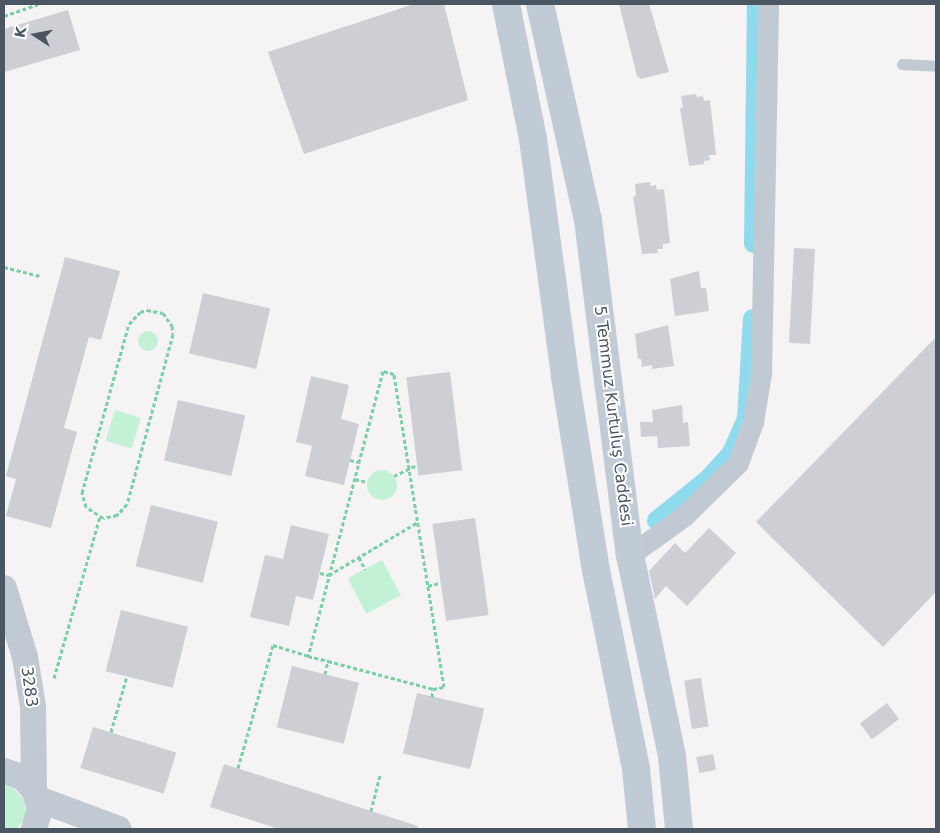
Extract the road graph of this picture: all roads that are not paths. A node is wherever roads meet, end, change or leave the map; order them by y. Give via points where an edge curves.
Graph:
1 (506, 4) edge
2 (540, 4) edge
3 (768, 4) edge
4 (902, 64) dead end
5 (936, 66) edge
6 (630, 555) junction
7 (4, 588) edge
8 (4, 771) edge
9 (36, 794) junction
10 (34, 829) edge
11 (119, 829) edge
12 (642, 829) edge
13 (679, 829) edge

1 - 12 main road via 533,138 567,387 596,570 636,769
2 - 6 main road, 5 Temmuz Kurtuluş Caddesi via 588,220
3 - 6 street via 762,364 753,422 738,463 684,516
4 - 5 lane
6 - 13 main road, 5 Temmuz Kurtuluş Caddesi via 672,756
7 - 9 street, 3283 via 25,657 32,699
8 - 9 street via 22,777
9 - 10 street, 3283 via 39,818
9 - 11 street

